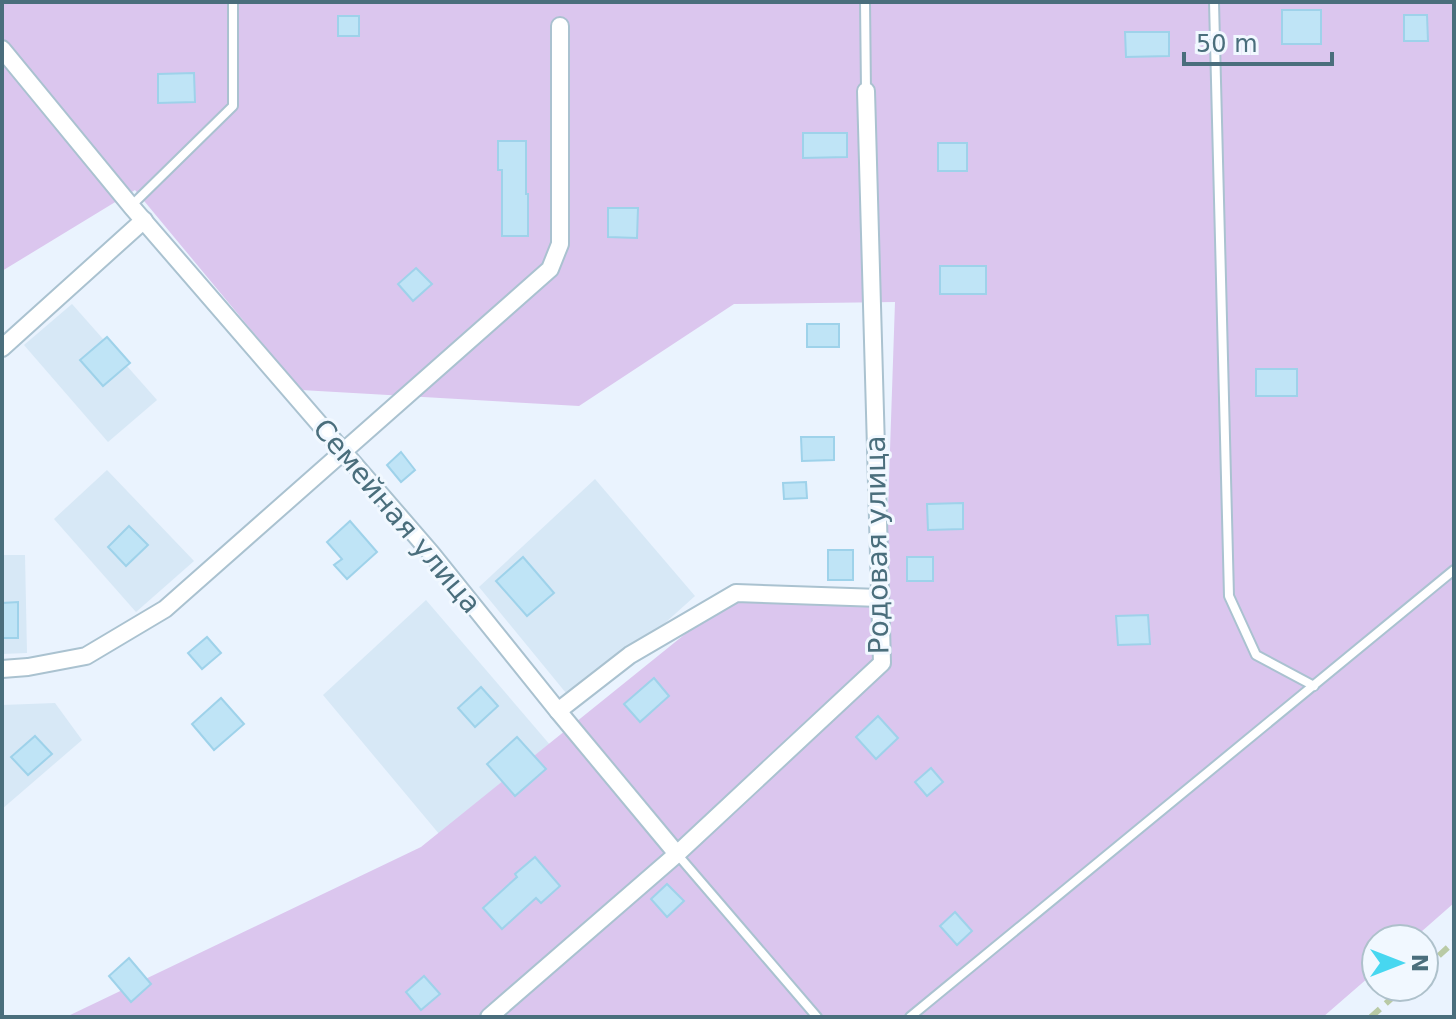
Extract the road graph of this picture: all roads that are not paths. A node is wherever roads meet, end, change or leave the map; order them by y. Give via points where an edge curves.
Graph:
1 (233, 2) edge
2 (865, 2) edge
3 (1214, 2) edge
4 (560, 26) dead end
5 (2, 49) edge
6 (866, 91) joint
7 (131, 206) junction
8 (144, 220) junction
9 (2, 348) edge
10 (343, 451) junction
11 (1454, 570) edge
12 (880, 598) junction
13 (2, 669) edge
14 (1314, 686) junction
15 (558, 711) junction
16 (677, 854) junction
17 (489, 1017) edge
18 (817, 1017) edge
19 (910, 1017) edge

1 - 7 lane via 233,106
2 - 6 lane
3 - 14 lane via 1229,596 1256,655
4 - 10 street via 560,244 550,269
5 - 7 street, Семейная улица
6 - 12 street, Родовая улица
7 - 8 street, Семейная улица
8 - 9 street
8 - 10 street, Семейная улица
10 - 13 street via 165,609 86,656
10 - 15 street, Семейная улица
11 - 14 lane
12 - 15 street via 736,593 630,655
12 - 16 street, Родовая улица via 882,663
14 - 19 lane
15 - 16 street, Семейная улица
16 - 17 street, Родовая улица
16 - 18 lane

